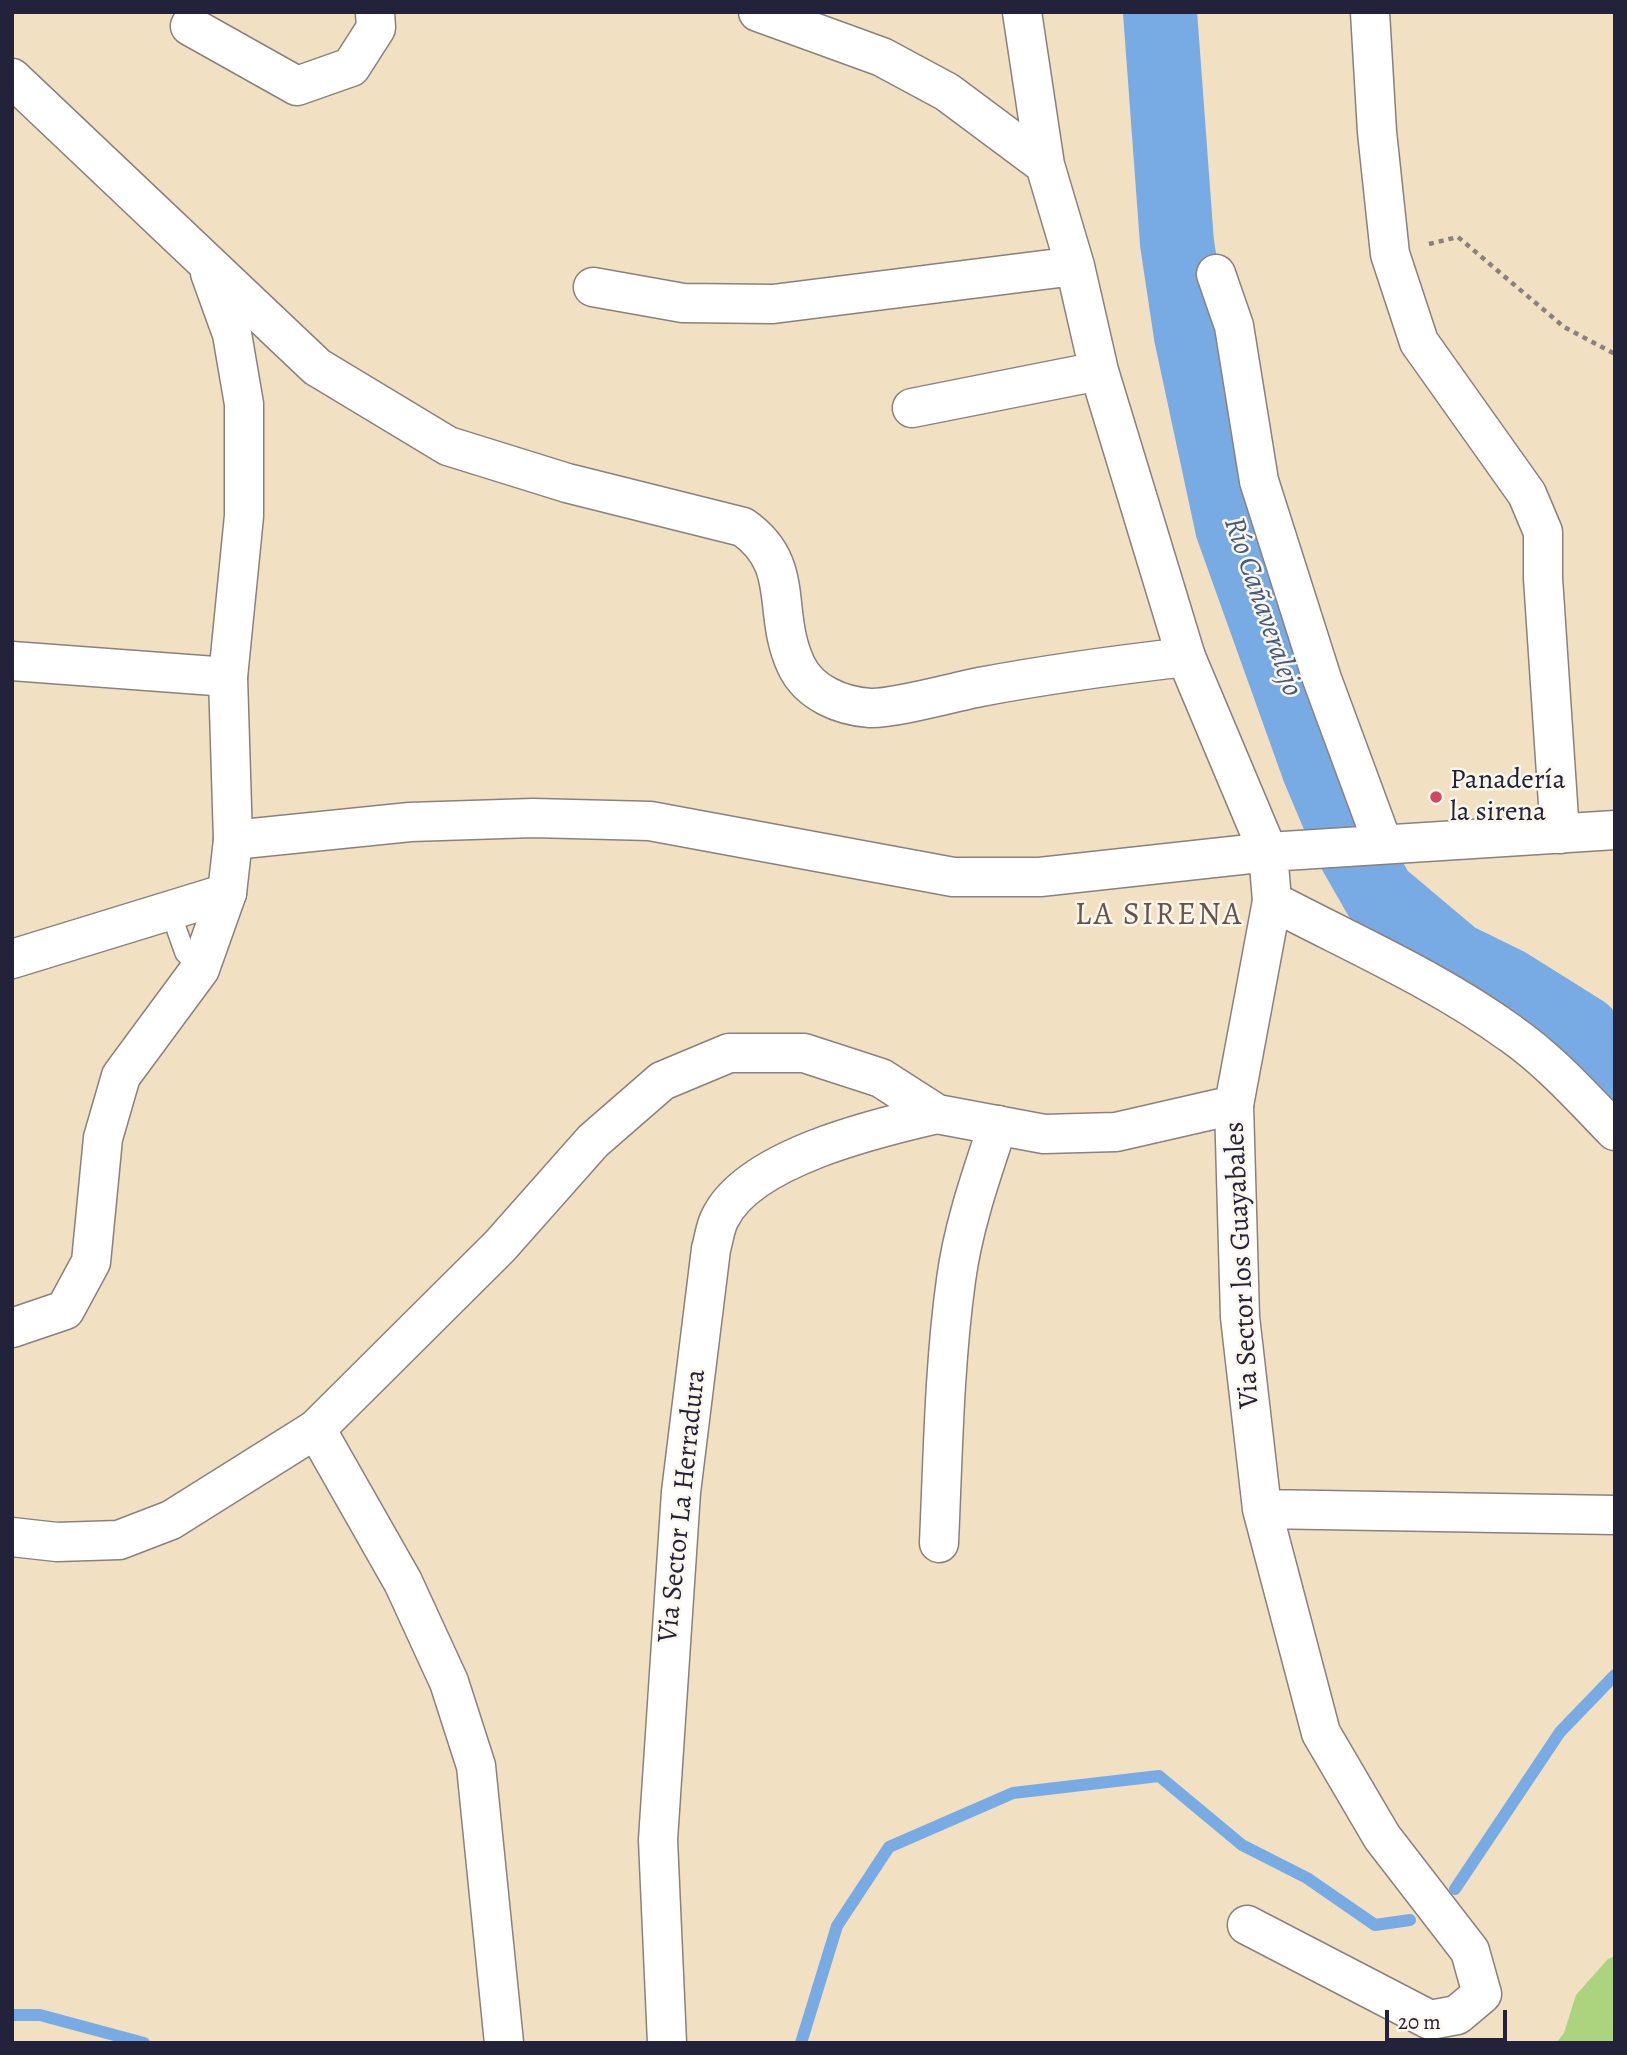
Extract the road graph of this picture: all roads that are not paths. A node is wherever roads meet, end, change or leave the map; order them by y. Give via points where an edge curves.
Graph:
1 (375, 12) edge
2 (758, 12) edge
3 (1022, 12) edge
4 (1370, 12) edge
5 (190, 26) dead end
6 (12, 78) edge
7 (1045, 165) junction
8 (206, 265) junction
9 (1075, 266) junction
10 (1216, 274) dead end
11 (593, 287) dead end
12 (1099, 371) junction
13 (912, 408) dead end
14 (1186, 657) junction
15 (12, 661) edge
16 (228, 677) junction
17 (1615, 830) edge
18 (1560, 834) junction
19 (233, 840) junction
20 (1395, 844) junction
21 (1287, 850) junction
22 (227, 893) junction
23 (1272, 901) junction
24 (170, 908) junction
25 (12, 959) edge
26 (200, 969) junction
27 (1234, 1105) junction
28 (937, 1114) junction
29 (998, 1125) junction
30 (1615, 1131) edge
31 (12, 1328) edge
32 (316, 1429) junction
33 (1262, 1509) junction
34 (1615, 1515) edge
35 (12, 1537) edge
36 (939, 1543) dead end
37 (1247, 1925) dead end
38 (504, 2043) edge
39 (667, 2043) edge

1 - 5 street via 376,28 351,67 297,86
2 - 7 street via 882,57 947,92
3 - 7 street, Via Sector los Guayabales
4 - 18 street via 1390,254 1415,330 1455,397 1527,494 1542,532
6 - 8 street
7 - 9 street, Via Sector los Guayabales
8 - 14 street via 317,367 447,446 567,483 743,527 762,541 777,565 782,616 796,667 823,697 872,708 1070,670
8 - 16 street via 232,334 244,404 244,516
9 - 11 street via 773,304 683,303
9 - 12 street, Via Sector los Guayabales
10 - 20 street via 1234,326 1259,481 1322,679
12 - 13 street
12 - 14 street, Via Sector los Guayabales
14 - 21 street, Via Sector los Guayabales
15 - 16 street
16 - 19 street
17 - 18 street
18 - 20 street
19 - 21 street via 410,822 650,821 953,877 1040,877
19 - 22 street
20 - 21 street
21 - 23 street, Via Sector los Guayabales
22 - 24 street
22 - 26 street
23 - 27 street, Via Sector los Guayabales
23 - 30 street via 1430,984 1510,1033 1572,1086
24 - 25 street
24 - 26 lane via 185,953
26 - 31 street via 121,1076 103,1138 91,1262 65,1310
27 - 29 street via 1116,1132 1044,1134
27 - 33 street, Via Sector los Guayabales via 1240,1317
28 - 29 street
28 - 32 street via 881,1078 804,1053 729,1053 662,1081 593,1141 500,1246
28 - 39 street, Via Sector La Herradura via 885,1126 772,1167 741,1190 720,1218 711,1249 681,1492 668,1656 658,1840
29 - 36 street via 973,1200 956,1278
32 - 35 street via 171,1520 119,1541
32 - 38 street via 402,1582 449,1682 476,1766
33 - 34 street
33 - 37 street, Via Sector los Guayabales via 1321,1733 1382,1837 1471,1951 1482,1994 1457,2015 1430,2020

